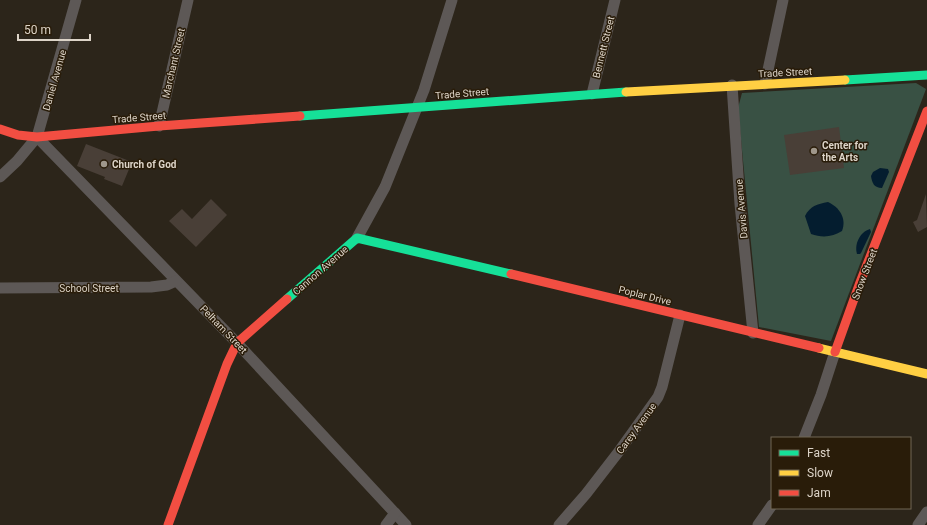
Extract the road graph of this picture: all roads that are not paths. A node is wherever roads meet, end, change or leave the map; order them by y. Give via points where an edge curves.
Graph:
1 (76, 0) edge
2 (188, 0) edge
3 (452, 0) edge
4 (615, 0) edge
5 (783, 0) edge
6 (927, 75) edge
7 (765, 84) junction
8 (732, 85) junction
9 (592, 94) junction
10 (416, 108) junction
11 (927, 111) edge
12 (159, 126) junction
13 (0, 129) edge
14 (37, 137) junction
15 (0, 177) edge
16 (357, 238) junction
17 (176, 281) junction
18 (0, 288) edge
19 (680, 315) junction
20 (753, 333) junction
21 (238, 343) junction
22 (835, 352) junction
23 (927, 374) edge
24 (804, 437) edge
25 (771, 506) edge
26 (927, 512) edge
27 (395, 513) junction
28 (168, 525) edge
29 (386, 525) edge
30 (406, 525) edge
31 (559, 525) edge
32 (758, 525) edge
33 (918, 525) edge

1 - 14 street, Daniel Avenue
2 - 12 street, Marchant Street
3 - 10 street, Cannon Avenue
4 - 9 street, Bennett Street
5 - 7 street
6 - 7 street, Trade Street
7 - 8 street, Trade Street
8 - 9 street, Trade Street
8 - 20 street, Davis Avenue
9 - 10 street, Trade Street
10 - 12 street, Trade Street
10 - 16 street, Cannon Avenue via 385,188
11 - 22 street, Snow Street
12 - 14 street, Trade Street
13 - 14 street, Trade Street via 18,135
14 - 15 street
14 - 17 street, Pelham Street
16 - 19 street, Poplar Drive
16 - 21 street, Cannon Avenue
17 - 18 street, School Street via 151,287
17 - 21 street, Pelham Street
19 - 20 street, Poplar Drive
19 - 31 street, Carey Avenue via 658,397 596,482
20 - 22 street, Poplar Drive
21 - 27 street, Pelham Street
21 - 28 street, Cannon Avenue via 227,364
22 - 23 street, Poplar Drive
22 - 24 street, Snow Street
25 - 32 street
26 - 33 street
27 - 29 street
27 - 30 street, Pelham Street

